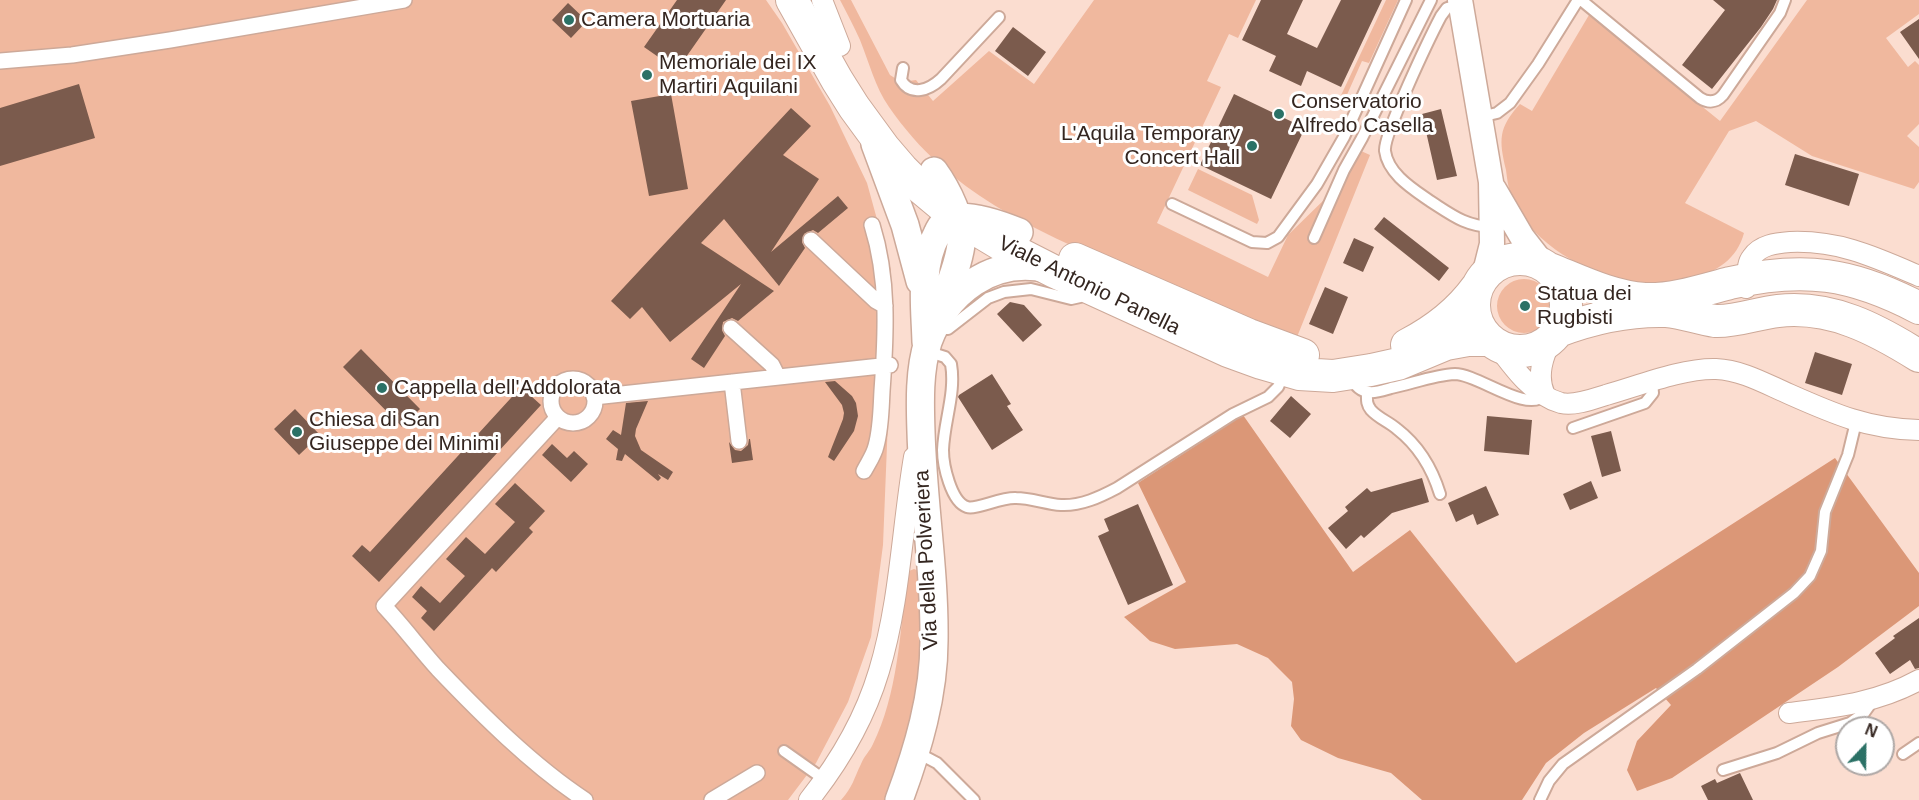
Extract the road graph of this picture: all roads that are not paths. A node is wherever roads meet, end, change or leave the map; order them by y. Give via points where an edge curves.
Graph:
1 (404, 0) edge
2 (792, 0) edge
3 (813, 0) edge
4 (822, 0) edge
5 (1406, 0) edge
6 (1431, 0) edge
7 (1580, 0) edge
8 (1785, 0) edge
9 (1460, 3) edge
10 (999, 17) dead end
11 (840, 45) junction
12 (0, 61) edge
13 (903, 68) dead end
14 (1479, 117) junction
15 (867, 127) junction
16 (934, 171) junction
17 (1491, 182) junction
18 (1172, 204) dead end
19 (957, 218) junction
20 (872, 225) dead end
21 (1492, 227) junction
22 (1019, 232) junction
23 (1314, 238) dead end
24 (811, 240) dead end
25 (1547, 267) junction
26 (1055, 272) junction
27 (1919, 276) edge
28 (1092, 278) junction
29 (1748, 280) junction
30 (1480, 281) junction
31 (924, 297) junction
32 (1720, 302) junction
33 (885, 306) junction
34 (1919, 308) edge
35 (1665, 311) junction
36 (731, 328) dead end
37 (1919, 334) edge
38 (1555, 335) junction
39 (930, 340) junction
40 (1492, 341) junction
41 (1919, 356) edge
42 (1288, 361) junction
43 (887, 365) junction
44 (1356, 375) junction
45 (778, 377) junction
46 (732, 382) junction
47 (1652, 382) junction
48 (1545, 395) junction
49 (594, 397) junction
50 (558, 417) junction
51 (921, 419) junction
52 (1856, 422) junction
53 (1573, 428) dead end
54 (1919, 430) edge
55 (739, 441) dead end
56 (864, 471) dead end
57 (1440, 494) dead end
58 (926, 518) junction
59 (903, 538) junction
60 (900, 568) junction
61 (932, 574) junction
62 (1919, 680) edge
63 (1874, 699) junction
64 (1789, 713) dead end
65 (1919, 743) edge
66 (784, 751) dead end
67 (915, 752) junction
68 (1903, 754) dead end
69 (1723, 770) dead end
70 (757, 773) dead end
71 (825, 780) junction
72 (585, 800) edge
73 (711, 800) edge
74 (809, 800) edge
75 (899, 800) edge
76 (974, 800) edge
77 (1540, 800) edge

1 - 12 street via 72,55
2 - 15 main road, Viale Antonio Panella
3 - 11 main road, Viale Antonio Panella
4 - 11 street
5 - 18 lane via 1338,148 1278,237 1267,243 1252,242
6 - 23 lane via 1344,170
7 - 8 lane via 1700,98 1712,102 1723,95
7 - 14 lane via 1510,103 1497,113
9 - 14 street
9 - 21 lane via 1440,16 1394,120 1385,152 1395,172 1428,199 1468,224
10 - 13 lane via 941,79 927,88 918,91 904,85
11 - 16 main road, Viale Antonio Panella via 888,122
14 - 17 street
15 - 19 main road, Viale Antonio Panella via 902,170
15 - 31 main road, Via della Polveriera via 888,174
16 - 19 main road, Via della Polveriera
16 - 22 main road, Viale Antonio Panella via 982,210
17 - 21 street
17 - 25 street via 1514,226
19 - 22 main road
19 - 26 main road, Viale Antonio Panella
19 - 31 main road, Via della Polveriera via 943,223 932,242
19 - 39 main road, Via della Polveriera via 961,233 958,260
20 - 33 street via 883,269
21 - 30 street via 1491,253
22 - 28 main road, Viale Antonio Panella
24 - 33 street
25 - 29 main road via 1608,291 1646,299
25 - 30 main road via 1531,260 1511,259 1499,263
25 - 38 main road via 1559,279 1566,298 1564,318
26 - 28 main road, Viale Antonio Panella
26 - 39 main road, Via della Polveriera via 1018,266 969,285 942,313
27 - 29 street via 1847,248 1792,242 1767,246 1755,253 1748,267
28 - 39 lane via 1084,295 1076,299 1031,289 988,298
28 - 42 main road, Viale Antonio Panella via 1228,351
29 - 32 street via 1741,293
29 - 34 main road via 1802,273 1832,276 1875,288
30 - 40 main road via 1475,316
30 - 44 main road, Viale Antonio Panella via 1457,311 1414,342 1380,356
31 - 39 main road, Via della Polveriera
32 - 35 main road
32 - 37 main road via 1789,292 1825,294 1866,306
33 - 43 street
35 - 38 main road via 1603,317
35 - 41 main road via 1718,321 1785,310 1828,313 1880,333
36 - 45 street via 772,365
38 - 40 main road via 1528,350 1507,349
38 - 48 street via 1541,370
39 - 42 lane via 951,364 944,462 956,498 973,508 1010,498 1061,505 1098,498 1264,399 1278,387
39 - 51 main road, Via della Polveriera via 921,382
40 - 44 main road, Viale Antonio Panella via 1446,344 1398,364
40 - 48 street via 1518,373
42 - 44 main road, Viale Antonio Panella via 1320,359
43 - 45 street
43 - 56 street via 879,433
44 - 48 lane via 1378,392 1455,374 1475,378 1523,399 1538,400
44 - 57 lane via 1371,410 1422,454
45 - 46 street
46 - 49 street
46 - 55 street
47 - 48 street via 1569,404
47 - 52 street via 1706,370 1729,370
47 - 53 lane via 1653,393 1645,403
49 - 50 street via 592,411 585,419 571,423
49 - 50 street via 581,381 561,382 551,398
50 - 72 street via 384,606 438,669 508,738
51 - 58 main road, Via della Polveriera
51 - 59 street
52 - 54 street
52 - 77 lane via 1825,512 1821,551 1810,576 1697,669 1563,764 1552,775
58 - 59 street via 922,514 912,516
58 - 60 street via 919,538
58 - 61 main road, Via della Polveriera
59 - 60 street
60 - 61 street via 907,559 917,558
60 - 71 street via 874,686 853,734
61 - 67 main road, Via della Polveriera via 931,685
62 - 63 street
63 - 64 street
63 - 69 lane via 1850,723
65 - 68 lane
66 - 71 lane
67 - 75 main road, Via della Polveriera
67 - 76 lane via 937,763
70 - 73 street
71 - 74 street

